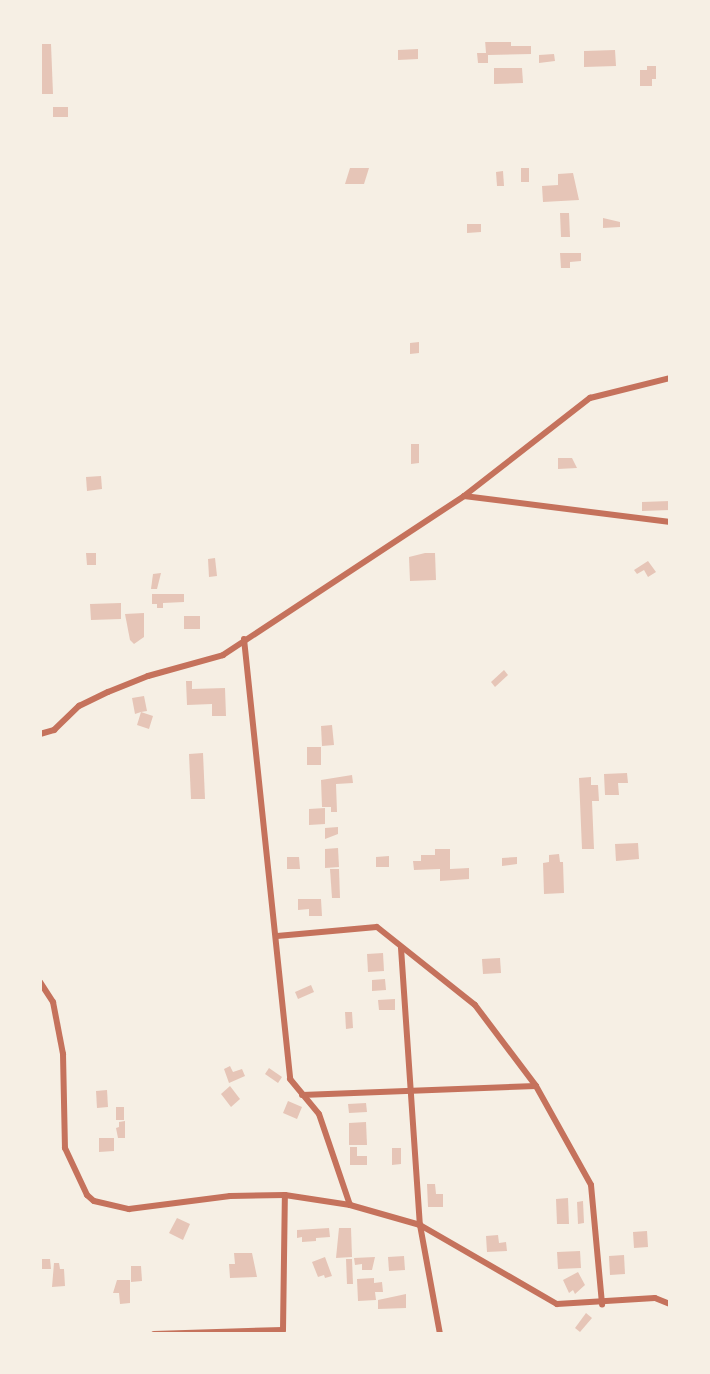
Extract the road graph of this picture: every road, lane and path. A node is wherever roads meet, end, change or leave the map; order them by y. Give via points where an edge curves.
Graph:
1 (670, 378) edge
2 (464, 496) junction
3 (670, 522) edge
4 (244, 639) junction
5 (40, 734) edge
6 (277, 936) junction
7 (401, 948) junction
8 (40, 982) edge
9 (536, 1086) junction
10 (411, 1089) junction
11 (302, 1095) junction
12 (285, 1195) junction
13 (350, 1205) junction
14 (420, 1225) junction
15 (602, 1304) junction
16 (670, 1304) edge
17 (154, 1334) edge
18 (440, 1334) edge

1 - 2 street via 590,398
2 - 3 street
2 - 4 street
4 - 5 street via 223,655 148,676 89,701 54,730
4 - 6 street
6 - 7 street via 377,927
6 - 11 street via 290,1079
7 - 9 street via 475,1005
7 - 10 street
8 - 12 street via 53,1002 63,1054 65,1148 87,1195 129,1209
9 - 10 street
9 - 15 street via 591,1185
10 - 11 street
10 - 14 street
11 - 13 street via 319,1114
12 - 13 street
12 - 17 street via 283,1330
13 - 14 street
14 - 15 street via 557,1304
14 - 18 street
15 - 16 street via 655,1298

